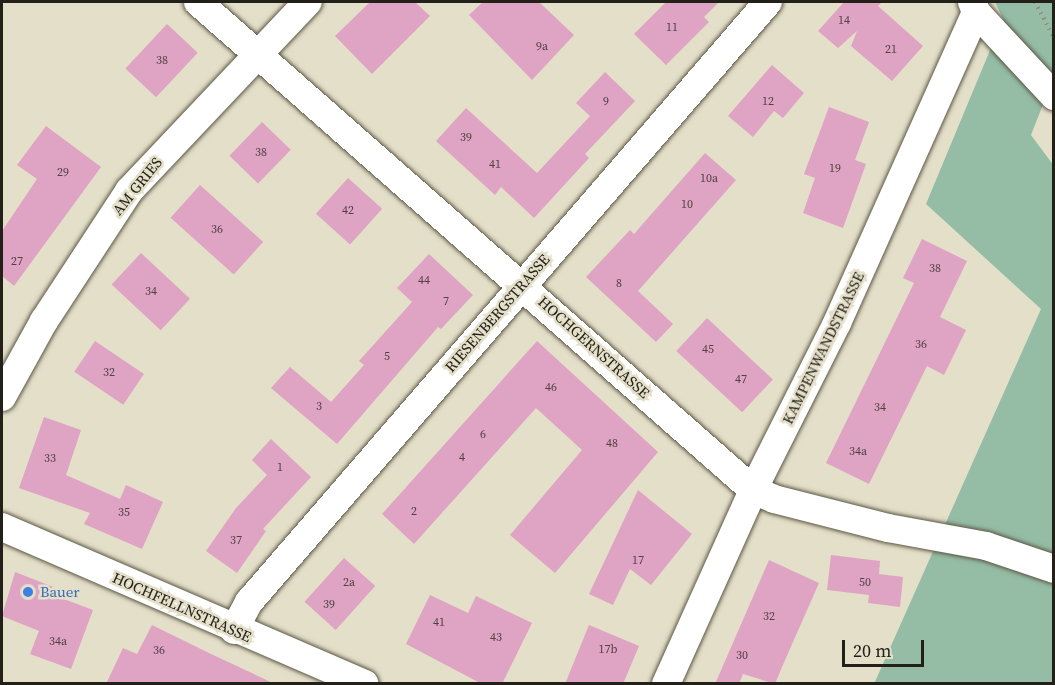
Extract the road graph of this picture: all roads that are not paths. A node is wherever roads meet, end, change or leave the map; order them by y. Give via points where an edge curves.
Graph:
1 (198, 2) edge
2 (308, 2) edge
3 (768, 2) edge
4 (974, 7) edge
5 (256, 53) junction
6 (1053, 96) edge
7 (523, 284) junction
8 (2, 397) edge
9 (753, 490) junction
10 (2, 527) edge
11 (1053, 569) edge
12 (234, 630) junction
13 (364, 684) edge
14 (666, 684) edge

1 - 5 street, HOCHGERNSTRASSE
2 - 5 street, AM GRIES
3 - 7 street, RIESENBERGSTRASSE
4 - 6 street
4 - 9 street, KAMPENWANDSTRASSE via 837,323
5 - 7 street, HOCHGERNSTRASSE
5 - 8 street, AM GRIES via 129,191 44,321
7 - 9 street, HOCHGERNSTRASSE
7 - 12 street, RIESENBERGSTRASSE via 249,602
9 - 11 street, HOCHGERNSTRASSE via 888,528 986,546
9 - 14 street, KAMPENWANDSTRASSE
10 - 12 street, HOCHFELLNSTRASSE
12 - 13 street, HOCHFELLNSTRASSE

